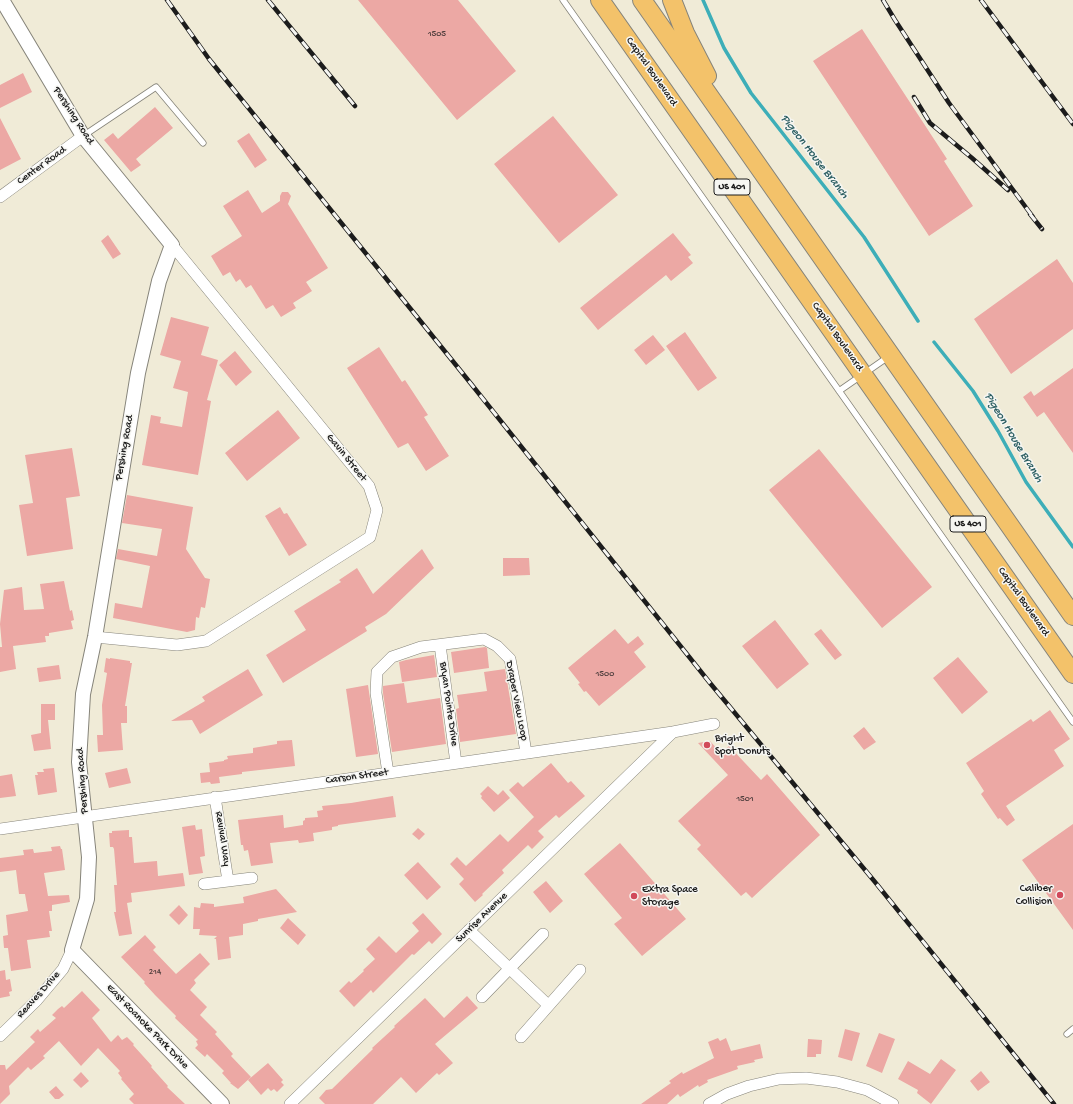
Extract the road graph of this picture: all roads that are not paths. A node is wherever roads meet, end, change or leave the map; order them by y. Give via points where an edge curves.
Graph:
1 (2, 0) edge
2 (563, 0) edge
3 (600, 0) edge
4 (642, 0) edge
5 (672, 0) edge
6 (723, 116) junction
7 (83, 136) junction
8 (203, 143) dead end
9 (0, 197) edge
10 (172, 245) junction
11 (890, 355) junction
12 (863, 374) junction
13 (839, 391) junction
14 (1073, 616) edge
15 (95, 637) junction
16 (440, 645) junction
17 (1073, 674) edge
18 (1073, 722) edge
19 (714, 724) dead end
20 (673, 732) junction
21 (526, 753) junction
22 (456, 763) junction
23 (388, 773) junction
24 (215, 797) junction
25 (85, 816) junction
26 (0, 829) edge
27 (252, 878) dead end
28 (228, 881) junction
29 (204, 884) dead end
30 (469, 930) junction
31 (543, 934) dead end
32 (72, 950) junction
33 (510, 968) junction
34 (580, 970) dead end
35 (482, 997) dead end
36 (548, 1005) junction
37 (1073, 1028) edge
38 (1067, 1034) dead end
39 (0, 1036) edge
40 (521, 1037) dead end
41 (222, 1104) edge
42 (290, 1104) edge
43 (709, 1104) edge
44 (893, 1104) edge

1 - 7 street, Pershing Road
2 - 13 lane
3 - 12 main road, Capital Boulevard / US 401
4 - 6 main road, US 401
5 - 6 main road
6 - 11 main road, US 401
7 - 8 lane via 156,87
7 - 9 street, Center Road
7 - 10 street, Pershing Road
10 - 15 street, Pershing Road via 159,281 138,373
10 - 15 street, Gavin Street via 369,486 377,510 370,537 206,641 177,645
11 - 12 lane
11 - 14 main road, US 401
12 - 13 lane
12 - 17 main road, Capital Boulevard / US 401
13 - 18 lane
15 - 25 street, Pershing Road via 83,694 79,762
16 - 21 street, Draper View Loop via 484,639 497,646 510,659
16 - 22 street, Bryan Pointe Drive
16 - 23 street, Draper View Loop via 421,647 392,657 377,672 376,693
19 - 20 street, Carson Street
20 - 21 street, Carson Street
20 - 30 street, Sunrise Avenue
21 - 22 street, Carson Street
22 - 23 street, Carson Street
23 - 24 street, Carson Street
24 - 25 street, Carson Street
24 - 28 street, Revival Way
25 - 26 street, Carson Street
25 - 32 street, Pershing Road via 89,857 87,899
27 - 28 street
28 - 29 street
30 - 33 street
30 - 42 street, Sunrise Avenue
31 - 33 street
32 - 39 street, Reaves Drive via 63,969 37,1000
32 - 41 street, East Roanoke Park Drive
33 - 35 street
33 - 36 street
34 - 36 street
36 - 40 street
37 - 38 lane
43 - 44 street via 749,1086 779,1079 806,1078 868,1090

